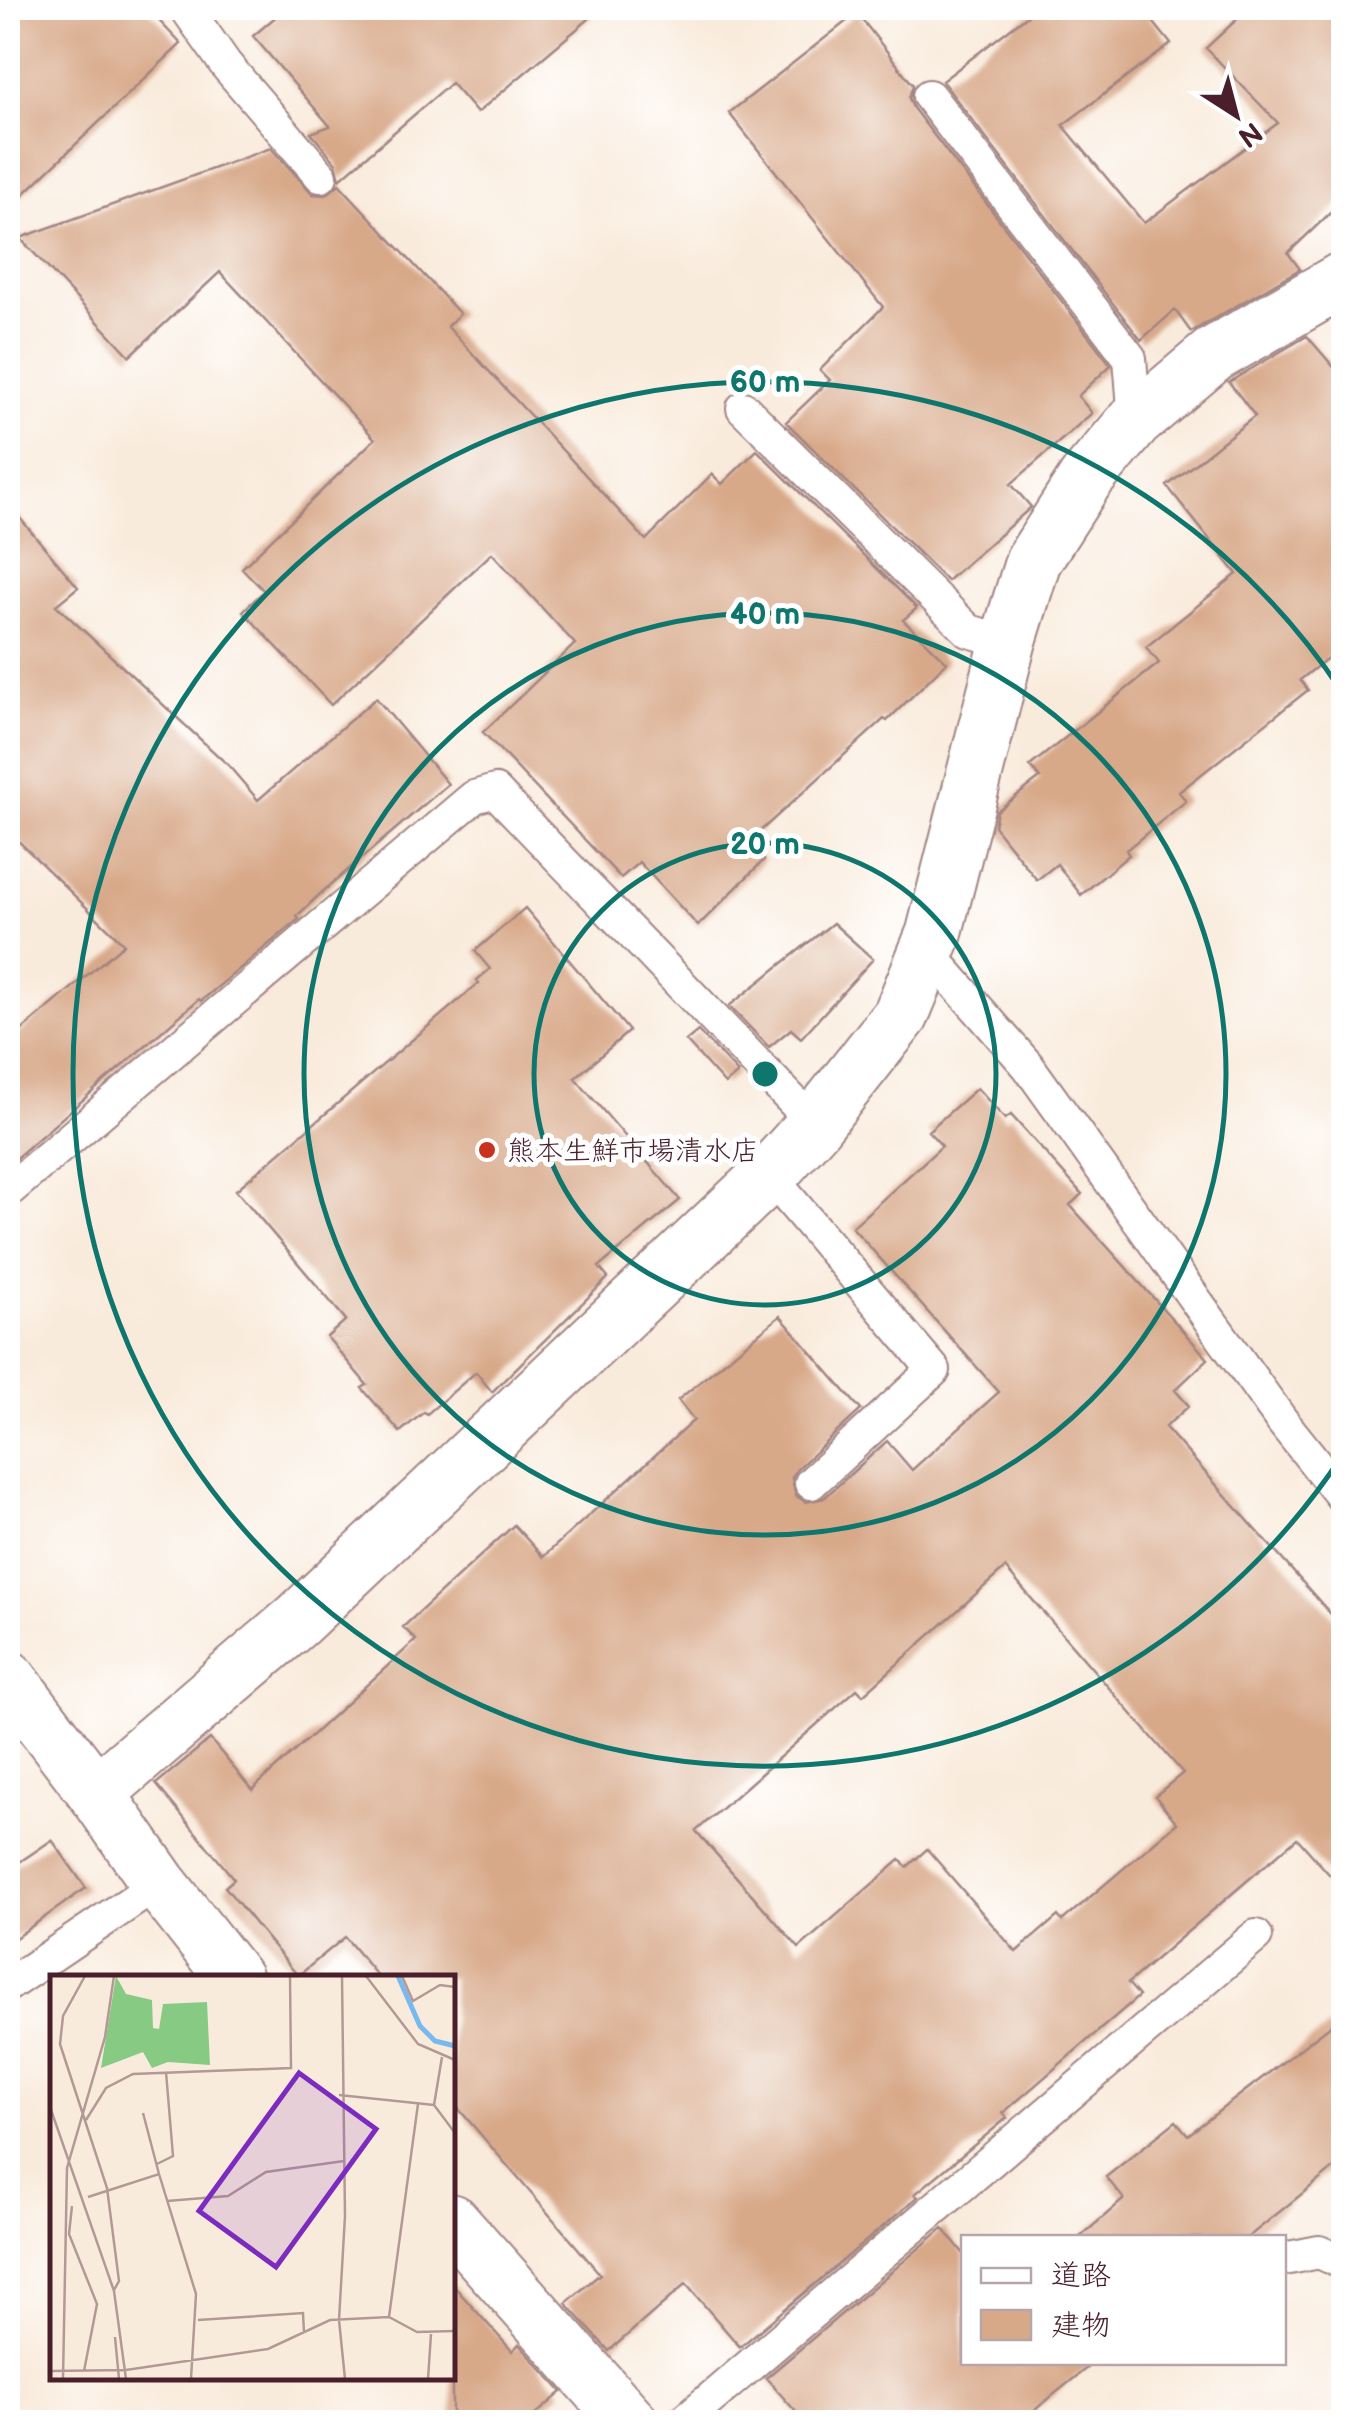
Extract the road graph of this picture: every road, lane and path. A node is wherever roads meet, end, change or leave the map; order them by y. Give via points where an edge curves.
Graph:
1 (186, 8) edge
2 (929, 96) dead end
3 (321, 176) dead end
4 (1342, 285) edge
5 (744, 408) dead end
6 (1134, 421) junction
7 (1008, 642) junction
8 (927, 952) junction
9 (815, 1124) junction
10 (769, 1175) junction
11 (8, 1191) edge
12 (812, 1483) dead end
13 (1344, 1498) edge
14 (8, 1678) edge
15 (96, 1792) junction
16 (158, 1883) junction
17 (1256, 1936) dead end
18 (232, 1975) edge
19 (8, 1985) edge
20 (455, 2225) edge
21 (1286, 2259) edge
22 (1344, 2263) edge
23 (630, 2422) edge
24 (683, 2422) edge

1 - 3 lane
2 - 6 lane via 1130,358
4 - 6 street via 1213,355
5 - 7 lane via 970,631
6 - 7 street via 1085,480 1033,561
7 - 8 street
8 - 9 street via 901,1015
8 - 13 lane via 1028,1066
9 - 10 street
9 - 11 lane via 494,792 474,797
10 - 12 lane via 934,1370
10 - 15 street via 298,1620
14 - 15 street
15 - 16 street
16 - 18 street
16 - 19 lane
17 - 24 lane
20 - 23 street
21 - 22 lane via 1320,2252

